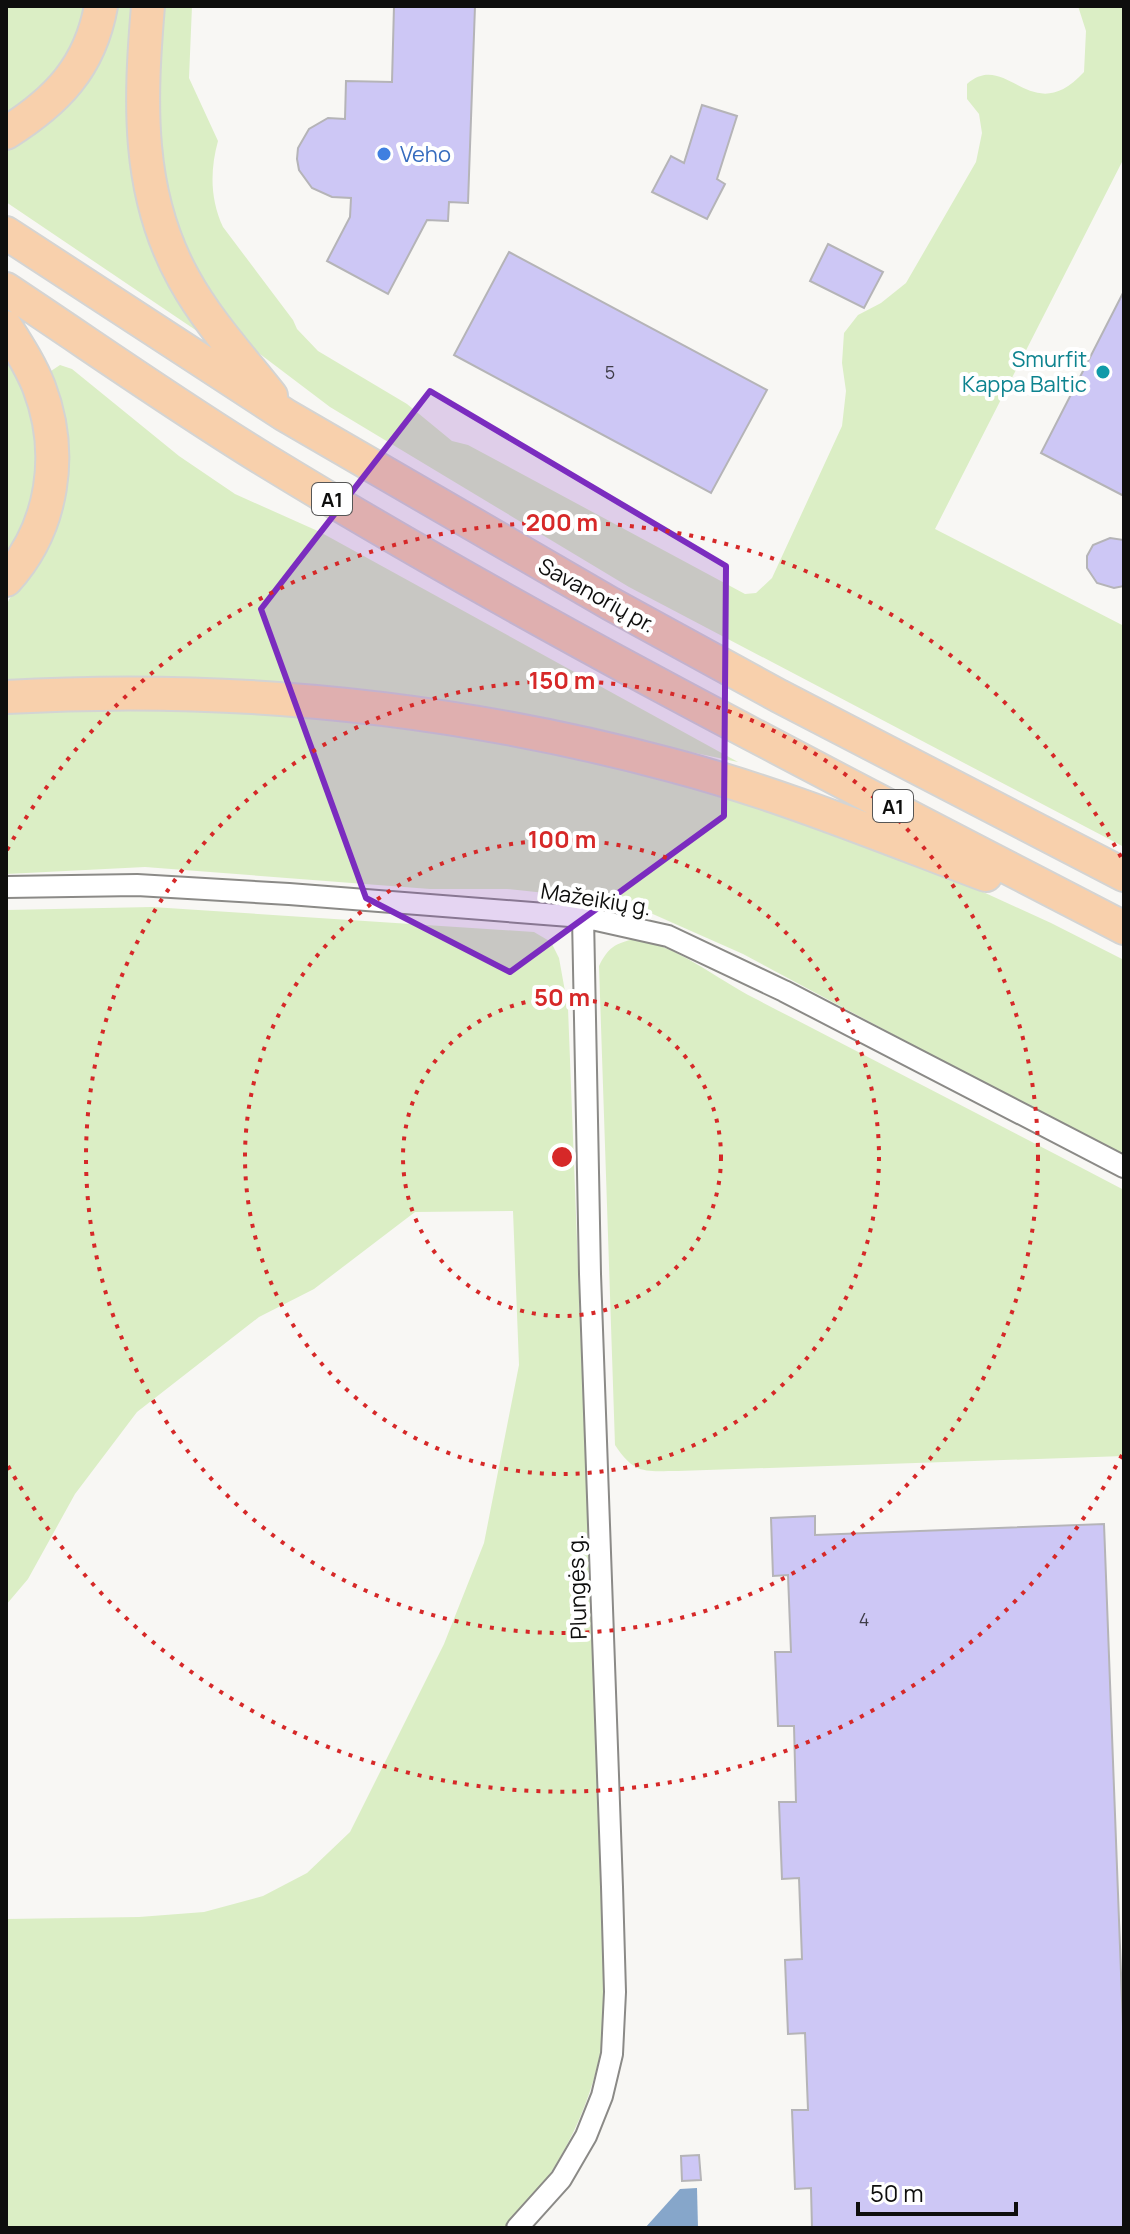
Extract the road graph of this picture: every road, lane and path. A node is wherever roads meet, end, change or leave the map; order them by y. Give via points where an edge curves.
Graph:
1 (101, 6) edge
2 (148, 6) edge
3 (6, 133) edge
4 (6, 233) edge
5 (6, 289) edge
6 (6, 327) edge
7 (285, 415) junction
8 (6, 580) edge
9 (6, 697) edge
10 (1124, 875) edge
11 (6, 887) edge
12 (583, 917) junction
13 (1121, 926) edge
14 (1124, 1167) edge
15 (517, 2228) edge

1 - 3 highway via 92,46 76,70 30,118
2 - 7 highway via 146,171 162,234 185,280
4 - 7 highway, Savanorių pr. / A1
5 - 13 highway, A1 via 264,459 462,575
6 - 8 highway via 38,384 52,459 40,526
7 - 10 highway, Savanorių pr. / A1 via 611,604
9 - 13 highway via 114,693 293,698 531,732 674,765 752,790
11 - 12 street, Mažeikių g. via 153,886
12 - 14 street, Mažeikių g. via 668,936 702,950
12 - 15 street, Plungės g. via 613,1932 612,2054 586,2136 561,2179

